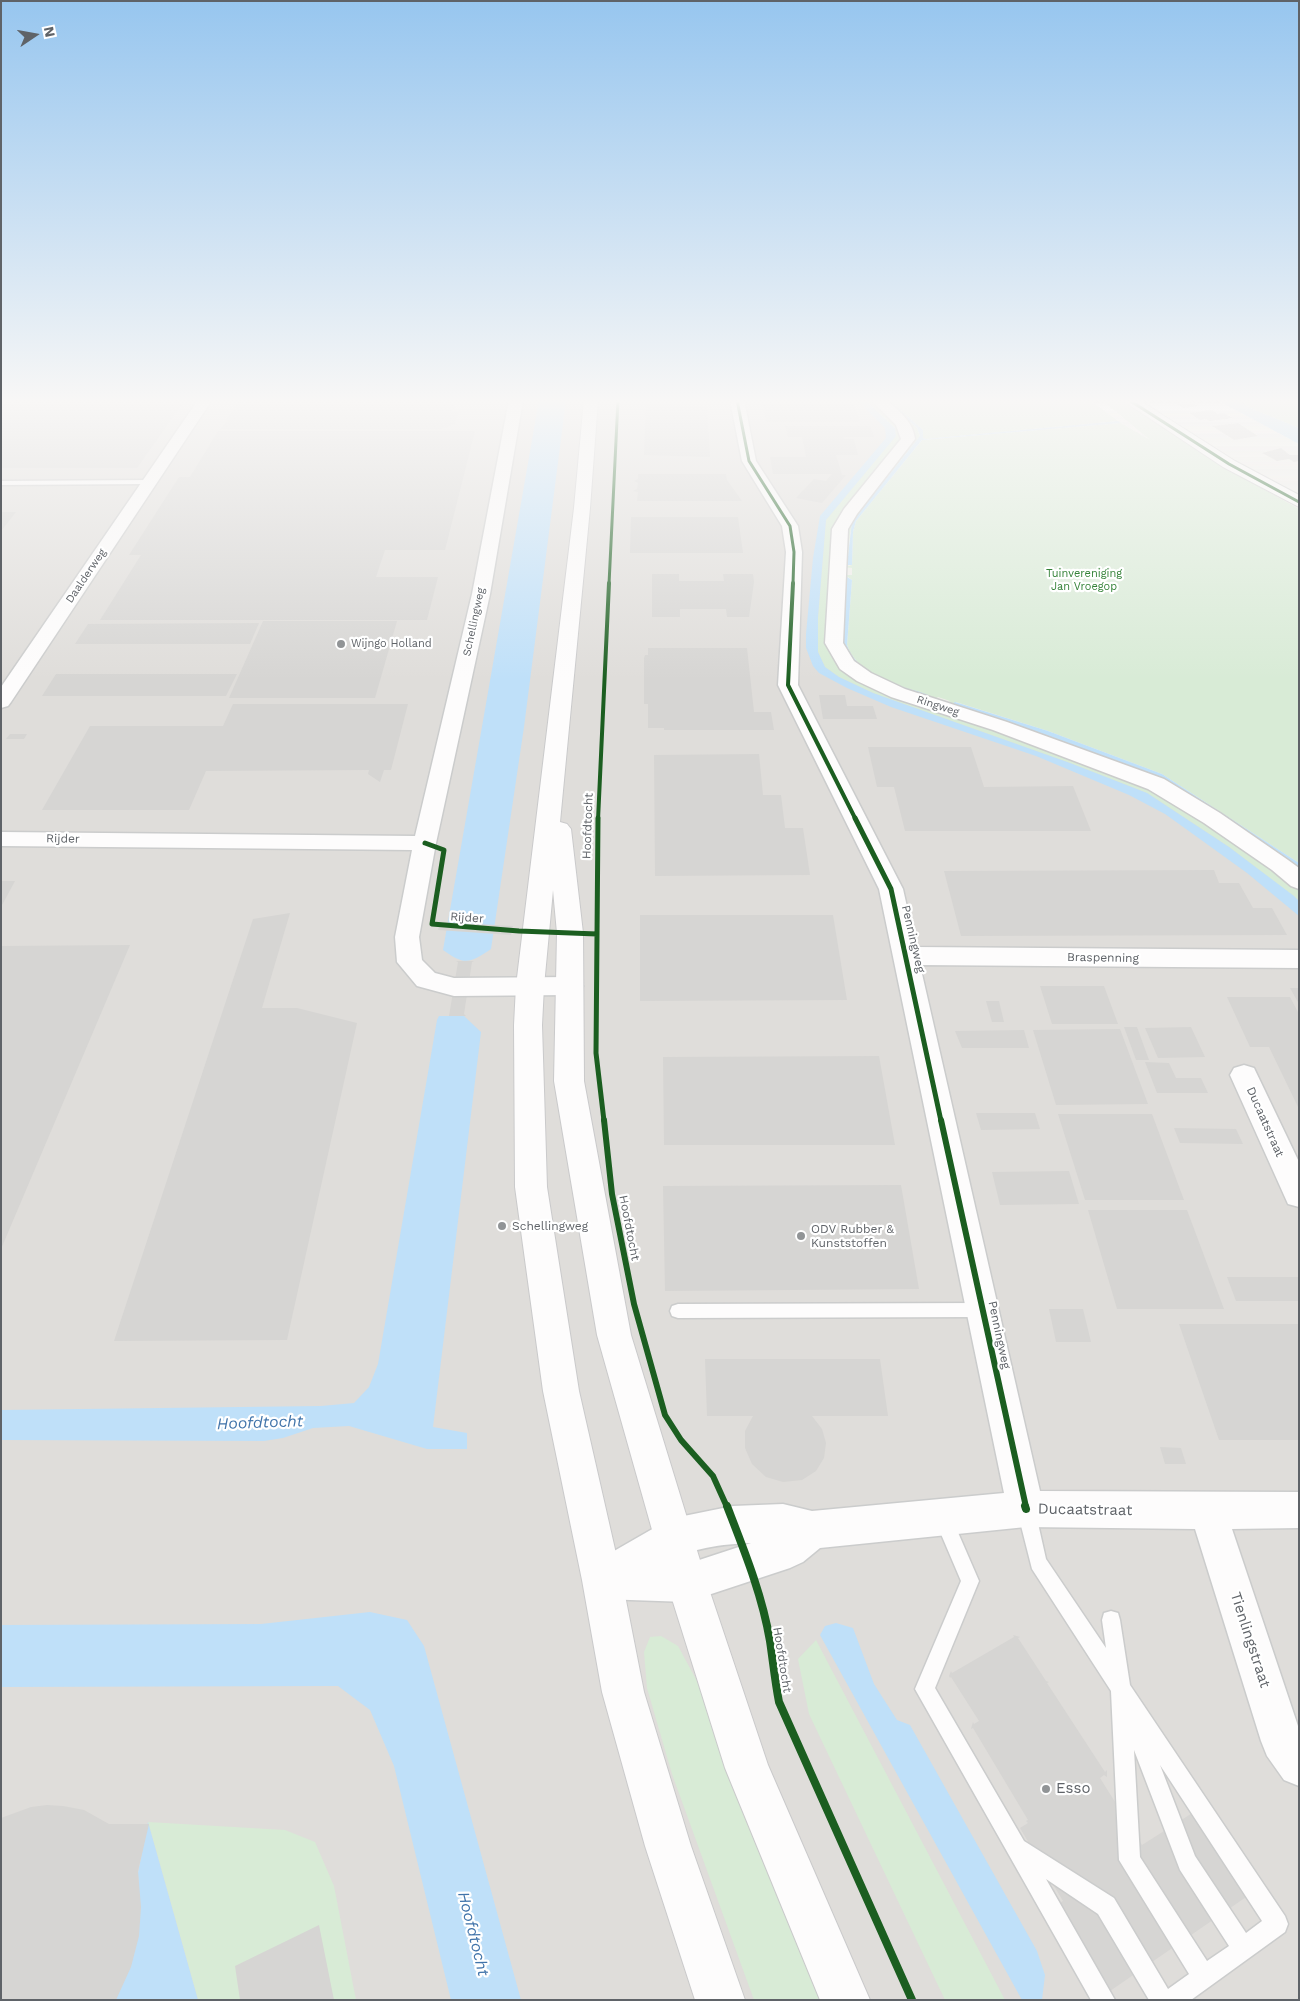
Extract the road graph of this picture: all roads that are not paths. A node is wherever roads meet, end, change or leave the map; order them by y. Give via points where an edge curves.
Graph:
1 (141, 493) edge
2 (499, 493) edge
3 (583, 493) edge
4 (769, 493) edge
5 (865, 493) edge
6 (1283, 493) edge
7 (1299, 502) edge
8 (1, 702) edge
9 (554, 777) junction
10 (1, 839) edge
11 (425, 843) junction
12 (1299, 881) edge
13 (907, 956) junction
14 (1299, 960) edge
15 (530, 986) junction
16 (570, 986) junction
17 (1244, 1075) dead end
18 (1299, 1195) edge
19 (983, 1310) junction
20 (678, 1311) dead end
21 (1026, 1509) junction
22 (1299, 1510) edge
23 (1208, 1511) junction
24 (942, 1516) junction
25 (812, 1530) junction
26 (674, 1537) junction
27 (602, 1580) junction
28 (687, 1583) junction
29 (1111, 1620) dead end
30 (1121, 1689) junction
31 (1299, 1765) edge
32 (1016, 1847) junction
33 (1243, 1948) junction
34 (1204, 1977) junction
35 (720, 2000) edge
36 (846, 2000) edge
37 (1104, 2000) edge
38 (1162, 2000) edge
39 (1172, 2000) edge

1 - 8 street, Daalderweg
2 - 11 street, Schellingweg via 481,594
3 - 9 main road, Hoofdtocht
4 - 13 street, Penningweg via 790,526 794,552 788,685 891,889
5 - 12 street, Ringweg via 840,529 834,643 847,665 898,693 1000,726 1156,784 1212,818
6 - 7 main road
9 - 15 main road, Hoofdtocht
9 - 16 main road, Hoofdtocht via 570,933
10 - 11 street, Rijder
11 - 15 street via 406,937 410,962 426,980 454,987
13 - 14 street, Braspenning
13 - 19 street, Penningweg
15 - 16 street
15 - 27 main road, Hoofdtocht via 531,1187 561,1392
16 - 26 main road, Hoofdtocht via 569,1081 614,1335
17 - 18 street, Ducaatstraat
19 - 20 lane
19 - 21 street, Penningweg
21 - 23 street, Ducaatstraat
21 - 24 street, Ducaatstraat
21 - 30 lane via 1038,1563
22 - 23 street, Ducaatstraat
23 - 31 street, Tienlingstraat via 1282,1742
24 - 25 street, Ducaatstraat
24 - 32 lane via 970,1581 925,1689
25 - 26 street, Ducaatstraat via 783,1523 733,1525
25 - 28 street via 790,1549
26 - 27 street, Ducaatstraat
26 - 28 main road, Hoofdtocht
27 - 28 street
27 - 35 main road, Hoofdtocht via 623,1692 668,1846
28 - 36 main road, Hoofdtocht via 747,1768
29 - 30 lane
30 - 33 lane via 1187,1863
30 - 33 lane via 1277,1924
30 - 34 lane via 1130,1860
32 - 37 lane
32 - 38 lane via 1106,1906
33 - 34 lane
34 - 39 lane

